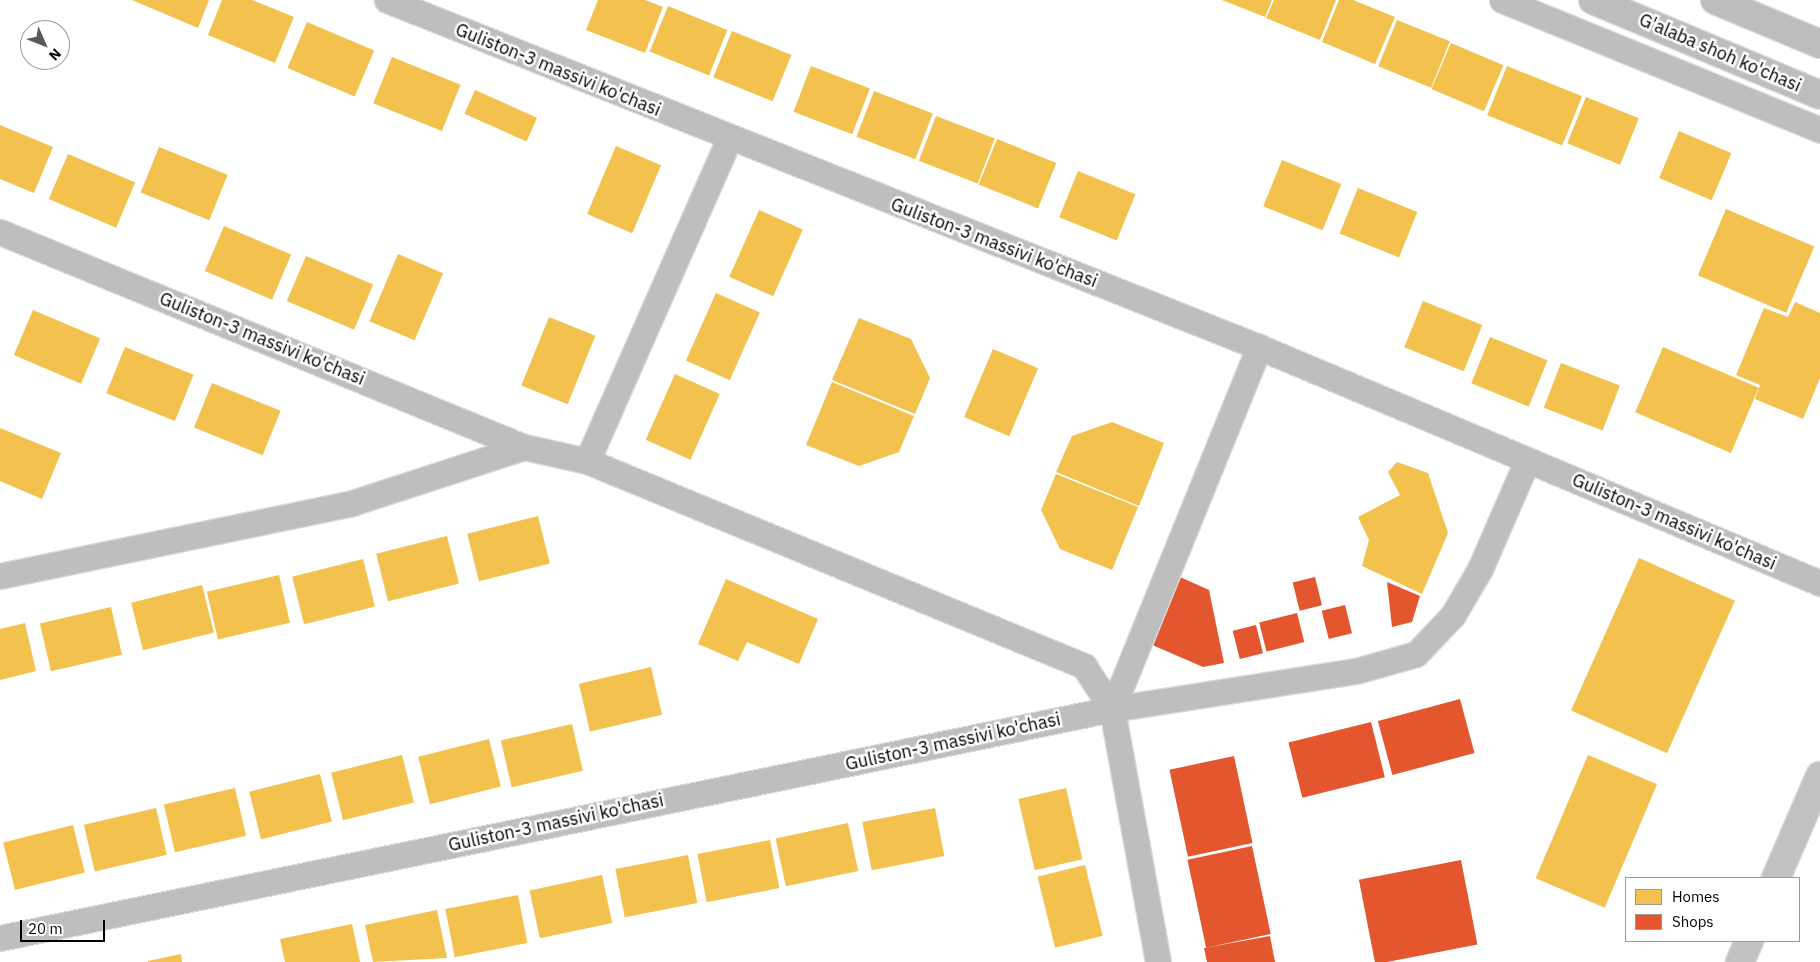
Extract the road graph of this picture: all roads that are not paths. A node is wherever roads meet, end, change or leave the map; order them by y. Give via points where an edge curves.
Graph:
1 (387, 0) edge
2 (1502, 0) edge
3 (1593, 0) edge
4 (1714, 0) edge
5 (1820, 44) edge
6 (1820, 95) edge
7 (1820, 130) edge
8 (729, 139) junction
9 (0, 232) edge
10 (1259, 347) junction
11 (524, 447) junction
12 (1527, 461) junction
13 (587, 462) junction
14 (0, 576) edge
15 (1820, 583) edge
16 (1112, 709) junction
17 (1820, 776) edge
18 (1776, 877) edge
19 (0, 938) edge
20 (1749, 942) edge
21 (1158, 962) edge
22 (1740, 962) edge

1 - 8 street, Guliston-3 massivi ko'chasi
2 - 7 street
3 - 6 main road, G'alaba shoh ko'chasi
4 - 5 main road
8 - 10 street, Guliston-3 massivi ko'chasi
8 - 13 street
9 - 11 street, Guliston-3 massivi ko'chasi
10 - 12 street, Guliston-3 massivi ko'chasi
10 - 16 street
11 - 13 street, Guliston-3 massivi ko'chasi
11 - 14 street via 352,503
12 - 15 street, Guliston-3 massivi ko'chasi
12 - 16 street, Guliston-3 massivi ko'chasi via 1480,569 1454,615 1416,654 1356,671
13 - 16 street, Guliston-3 massivi ko'chasi via 1084,666
16 - 19 street, Guliston-3 massivi ko'chasi
16 - 21 street
17 - 18 main road
20 - 22 main road

